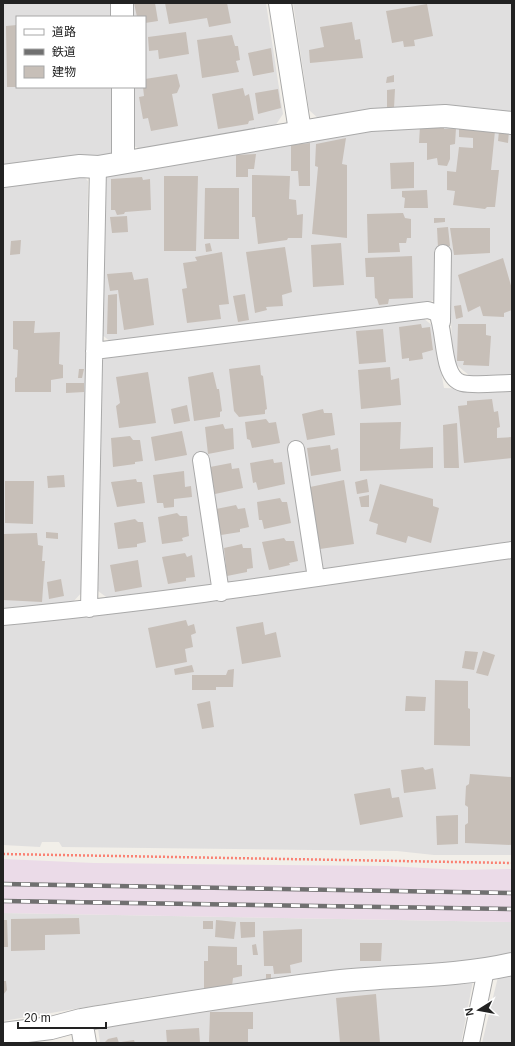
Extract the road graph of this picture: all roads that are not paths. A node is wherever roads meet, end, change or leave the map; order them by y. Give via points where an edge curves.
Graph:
1 (122, 3) edge
2 (280, 3) edge
3 (122, 16) edge
4 (123, 88) edge
5 (512, 123) edge
6 (300, 131) junction
7 (123, 162) junction
8 (98, 167) junction
9 (3, 176) edge
10 (443, 253) dead end
11 (442, 322) junction
12 (94, 351) junction
13 (512, 383) edge
14 (296, 449) dead end
15 (201, 460) dead end
16 (512, 550) edge
17 (316, 578) junction
18 (221, 593) junction
19 (89, 609) junction
20 (3, 617) edge
21 (512, 964) edge
22 (486, 970) junction
23 (81, 1020) junction
24 (3, 1034) edge
25 (85, 1043) edge
26 (471, 1043) edge

1 - 3 street
2 - 6 street
4 - 7 street
5 - 6 street via 445,116 371,120
6 - 7 street
7 - 8 street
8 - 9 street via 80,166
8 - 12 lane
10 - 11 lane
11 - 12 lane via 437,313 428,310
11 - 13 lane via 448,370 453,377 462,383
12 - 19 lane
14 - 17 lane
15 - 18 lane
16 - 17 lane
17 - 18 lane
18 - 19 lane
19 - 20 lane
21 - 22 street
22 - 23 street via 295,986
22 - 26 lane
23 - 24 street via 51,1028
23 - 25 street

